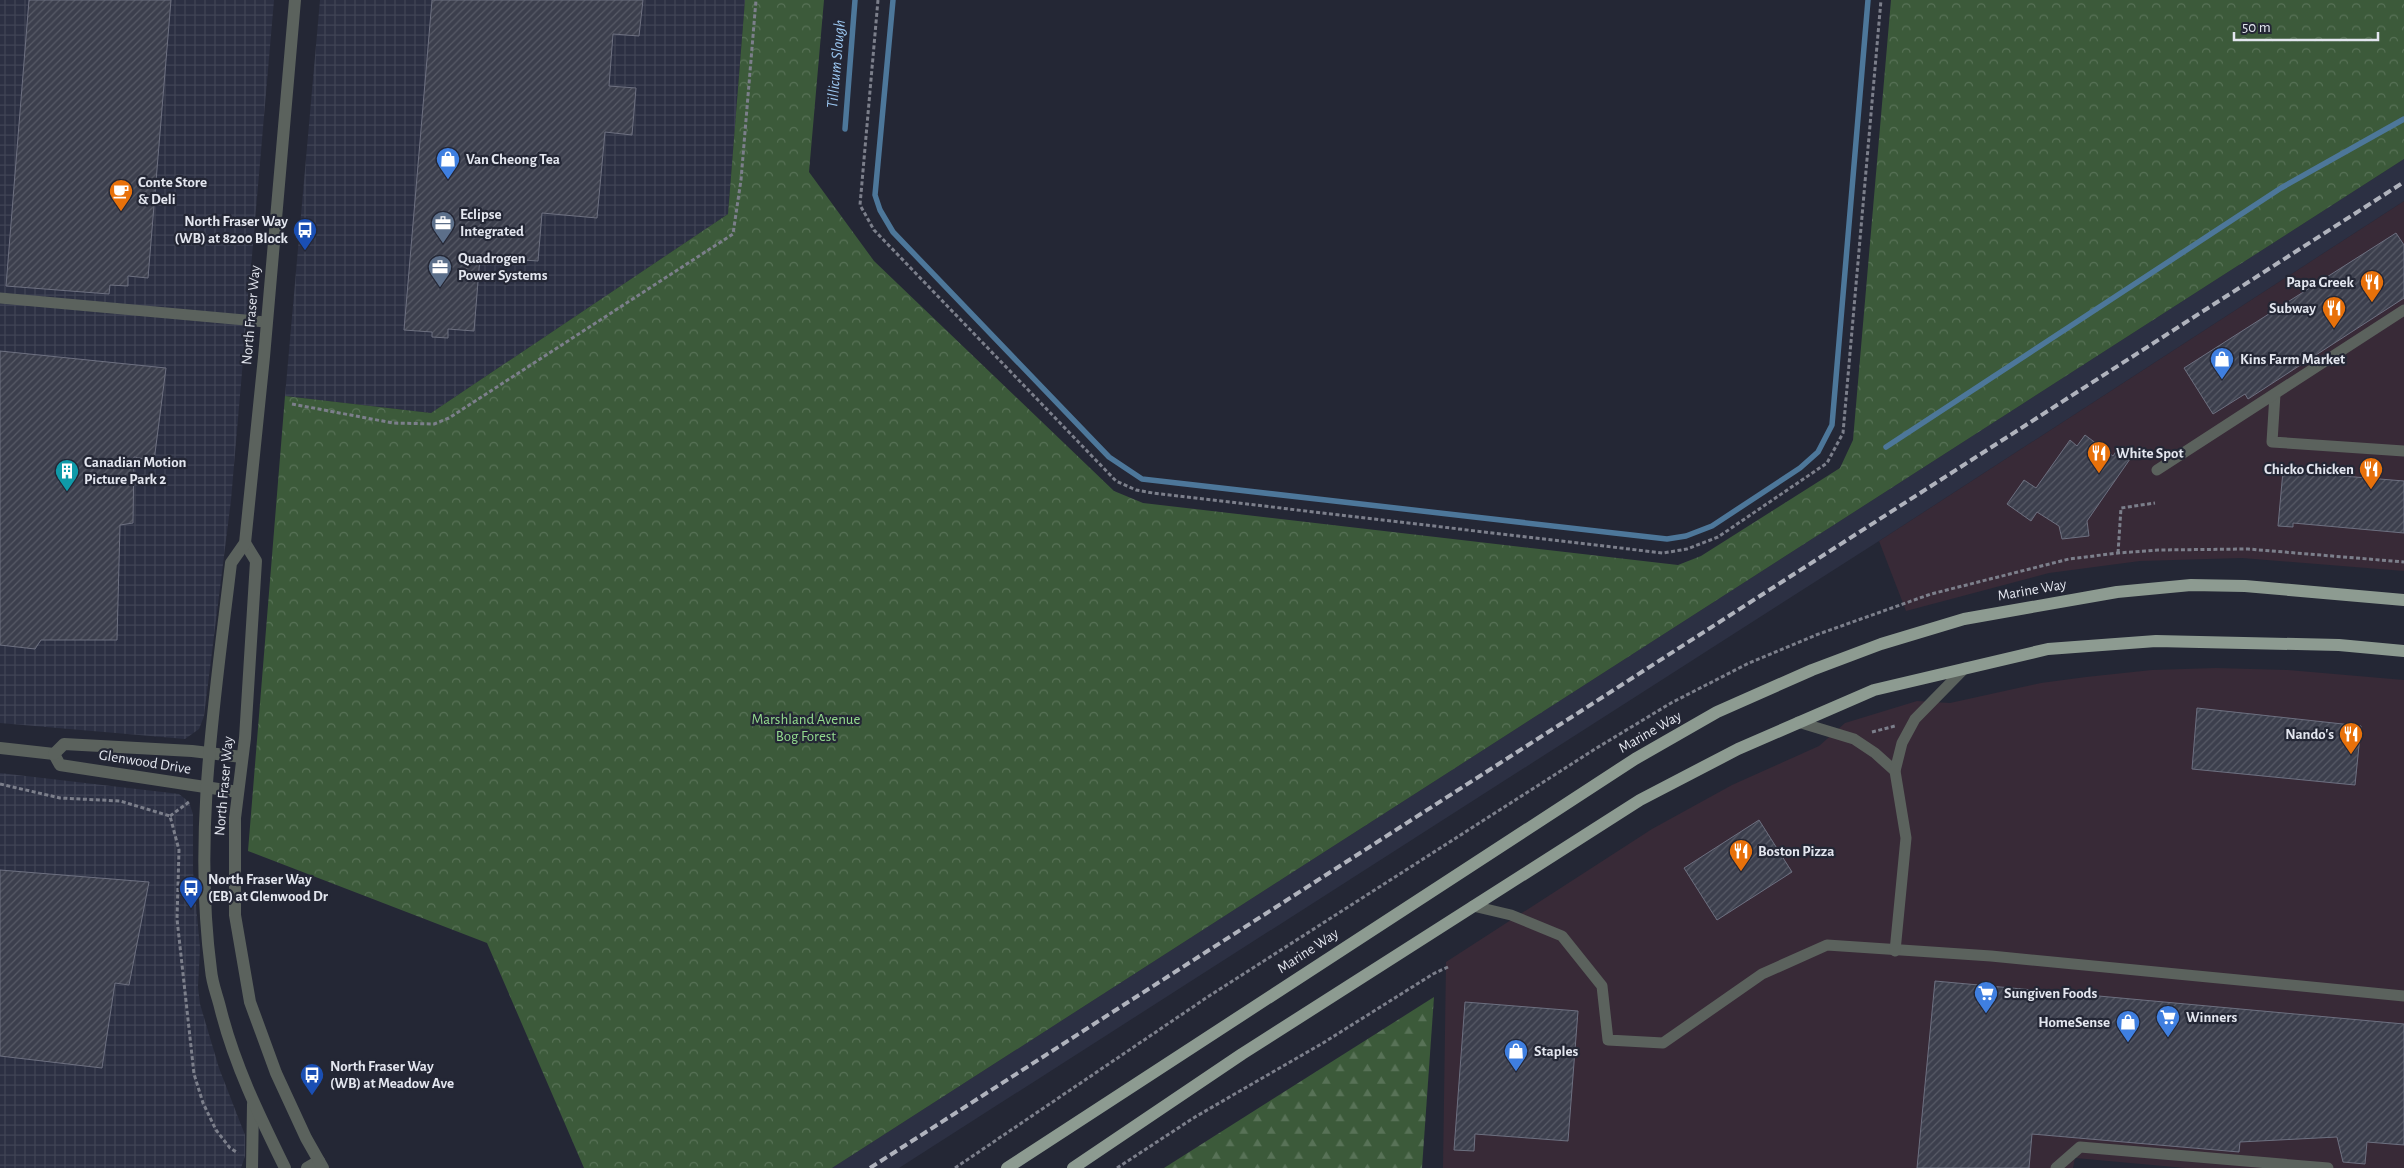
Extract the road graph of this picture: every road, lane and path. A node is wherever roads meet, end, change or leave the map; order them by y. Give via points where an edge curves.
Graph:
1 (295, 0) edge
2 (756, 0) edge
3 (878, 0) edge
4 (1881, 0) edge
5 (0, 298) edge
6 (2404, 310) edge
7 (266, 322) junction
8 (2275, 394) junction
9 (292, 404) dead end
10 (2404, 452) edge
11 (2157, 470) dead end
12 (2155, 503) dead end
13 (245, 543) junction
14 (2118, 553) junction
15 (2404, 562) edge
16 (2404, 600) edge
17 (2404, 651) edge
18 (1965, 668) junction
19 (1798, 722) junction
20 (1902, 724) dead end
21 (1867, 734) dead end
22 (0, 748) edge
23 (209, 753) junction
24 (54, 754) junction
25 (242, 757) junction
26 (1894, 770) junction
27 (0, 784) edge
28 (206, 788) junction
29 (238, 792) junction
30 (189, 802) dead end
31 (170, 816) junction
32 (1473, 906) junction
33 (1895, 951) junction
34 (1448, 967) dead end
35 (2404, 996) edge
36 (253, 1104) junction
37 (245, 1156) dead end
38 (321, 1164) edge
39 (252, 1168) edge
40 (285, 1168) edge
41 (306, 1168) edge
42 (955, 1168) edge
43 (1007, 1168) edge
44 (1073, 1168) edge
45 (1117, 1168) edge
46 (2056, 1168) edge
47 (2328, 1168) edge

1 - 7 street, North Fraser Way
2 - 9 path via 741,180 733,234 449,418 434,424 374,420
3 - 4 path via 860,206 874,230 1116,481 1136,490 1154,493 1663,554 1718,537 1827,463 1843,433
5 - 7 lane
6 - 8 lane
7 - 13 street, North Fraser Way
8 - 10 lane via 2272,442
8 - 11 lane
12 - 14 path via 2121,508
13 - 23 street, North Fraser Way via 231,563
13 - 25 street, North Fraser Way via 256,561
14 - 15 path via 2248,549
14 - 42 path via 2069,559 1931,594 1749,663 1671,703 1209,996
16 - 43 main road, Marine Way via 2245,586 2191,585 2117,592 1964,619 1881,644 1812,670 1717,712 1634,759
17 - 18 main road via 2339,645 2156,641 2048,649
18 - 19 main road via 1874,690
18 - 26 lane via 1915,719 1902,743
19 - 26 lane via 1854,739
19 - 32 main road via 1699,768 1640,800
20 - 21 path
22 - 24 street, Glenwood Drive
23 - 24 street, Glenwood Drive via 64,744
23 - 25 street, Glenwood Drive
23 - 28 street, North Fraser Way
24 - 28 street, Glenwood Drive via 60,765
25 - 29 street, North Fraser Way
26 - 33 lane via 1906,838
27 - 31 path via 60,798 120,801
28 - 29 street, Glenwood Drive
28 - 36 street, North Fraser Way via 205,880 211,972 229,1043
29 - 38 street, North Fraser Way via 235,915 250,1002 276,1073
30 - 31 path
31 - 37 path via 179,850 177,919 194,1074 203,1103 222,1140
32 - 33 lane via 1512,915 1562,936 1602,986 1608,1040 1663,1043 1762,974 1827,945
32 - 44 main road via 1242,1054
33 - 35 lane via 1992,956
34 - 45 path via 1219,1102
36 - 39 street
36 - 40 street, North Fraser Way
38 - 41 street
46 - 47 lane via 2080,1147

